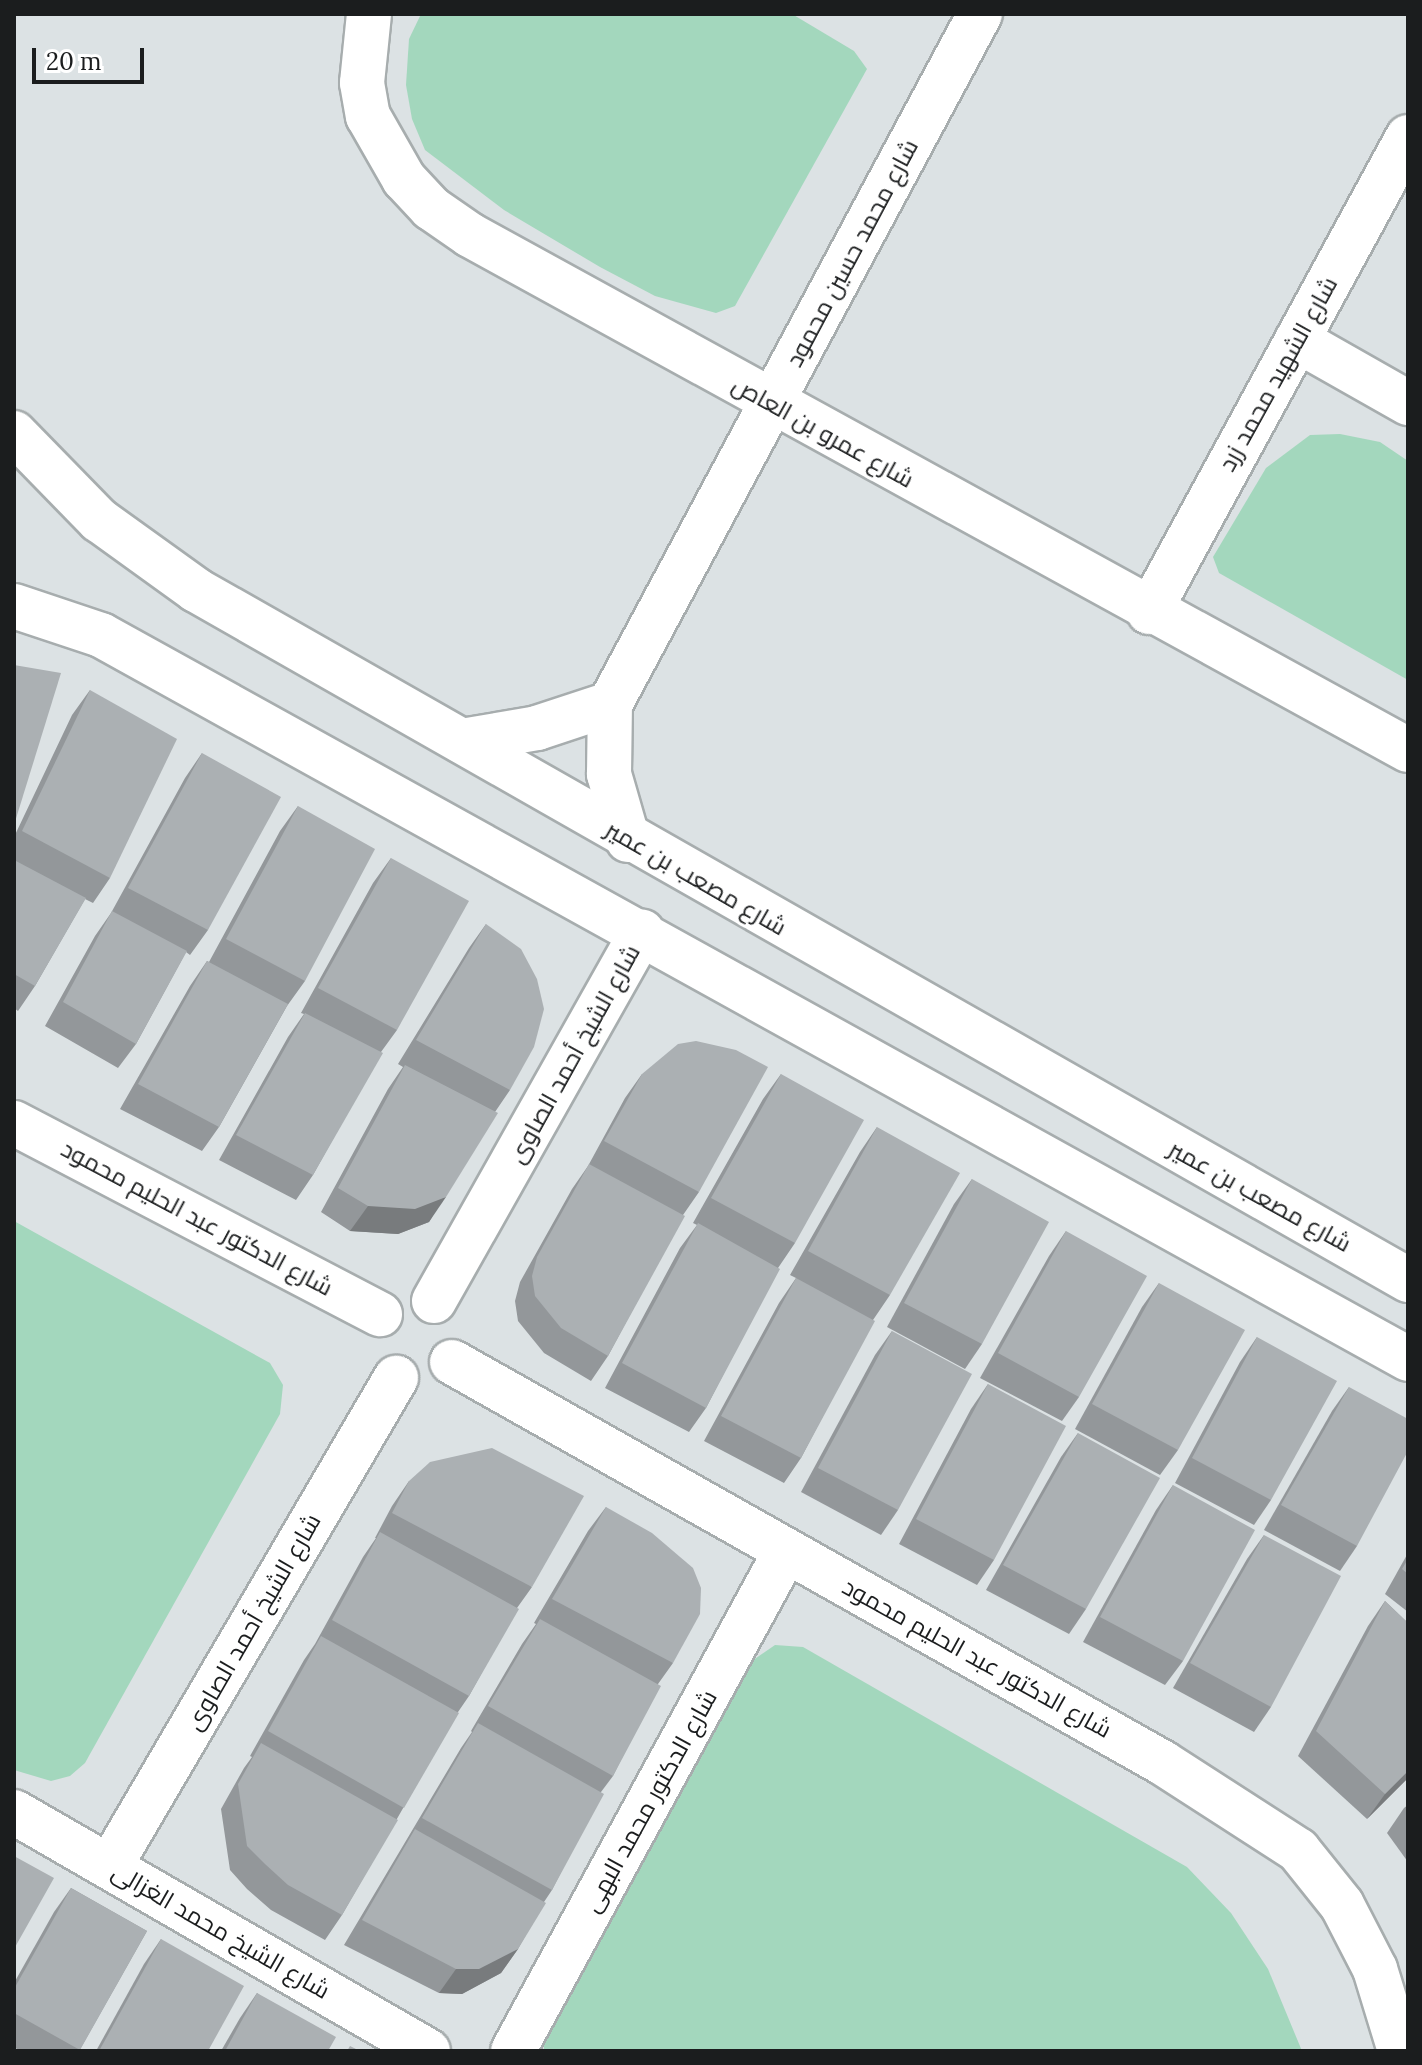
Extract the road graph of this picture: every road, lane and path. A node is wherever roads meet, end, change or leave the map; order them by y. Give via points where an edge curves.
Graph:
1 (369, 14) edge
2 (980, 14) edge
3 (1408, 137) edge
4 (1297, 340) junction
5 (771, 403) junction
6 (1408, 403) edge
7 (14, 433) edge
8 (14, 606) edge
9 (1149, 612) junction
10 (610, 704) junction
11 (462, 741) junction
12 (1408, 750) edge
13 (628, 840) junction
14 (642, 932) junction
15 (14, 1123) edge
16 (1408, 1280) edge
17 (434, 1301) junction
18 (380, 1314) junction
19 (1408, 1359) edge
20 (452, 1362) junction
21 (396, 1378) junction
22 (786, 1551) junction
23 (14, 1812) edge
24 (110, 1866) junction
25 (428, 2051) edge
26 (513, 2051) edge
27 (1400, 2051) edge

1 - 5 street, شارع عمرو بن العاص via 362,83 368,116 384,150 431,208 470,235
2 - 5 street, شارع محمد حسين محمود
3 - 4 street, شارع الشهيد محمد زرد
4 - 6 street
4 - 9 street, شارع الشهيد محمد زرد
5 - 9 street, شارع عمرو بن العاص
5 - 10 street, شارع محمد حسين محمود
7 - 11 street, شارع مصعب بن عمير via 57,482 156,563
8 - 14 street via 101,635
9 - 12 street, شارع عمرو بن العاص
10 - 11 street via 537,728
10 - 13 street, شارع محمد حسين محمود via 609,774
11 - 13 street, شارع مصعب بن عمير
13 - 16 street, شارع مصعب بن عمير
14 - 17 street, شارع الشيخ أحمد الصاوى
14 - 19 street
15 - 18 street, شارع الدكتور عبد الحليم محمود
17 - 18 street via 405,1298
17 - 20 street via 456,1327
18 - 21 street via 372,1331 373,1350
20 - 21 street via 437,1377 417,1383
20 - 22 street, شارع الدكتور عبد الحليم محمود
21 - 24 street, شارع الشيخ أحمد الصاوى
22 - 26 street, شارع الدكتور محمد البهى
22 - 27 street, شارع الدكتور عبد الحليم محمود via 1163,1763 1298,1850 1342,1905 1375,1969
23 - 24 street, شارع الشيخ محمد الغزالى
24 - 25 street, شارع الشيخ محمد الغزالى

